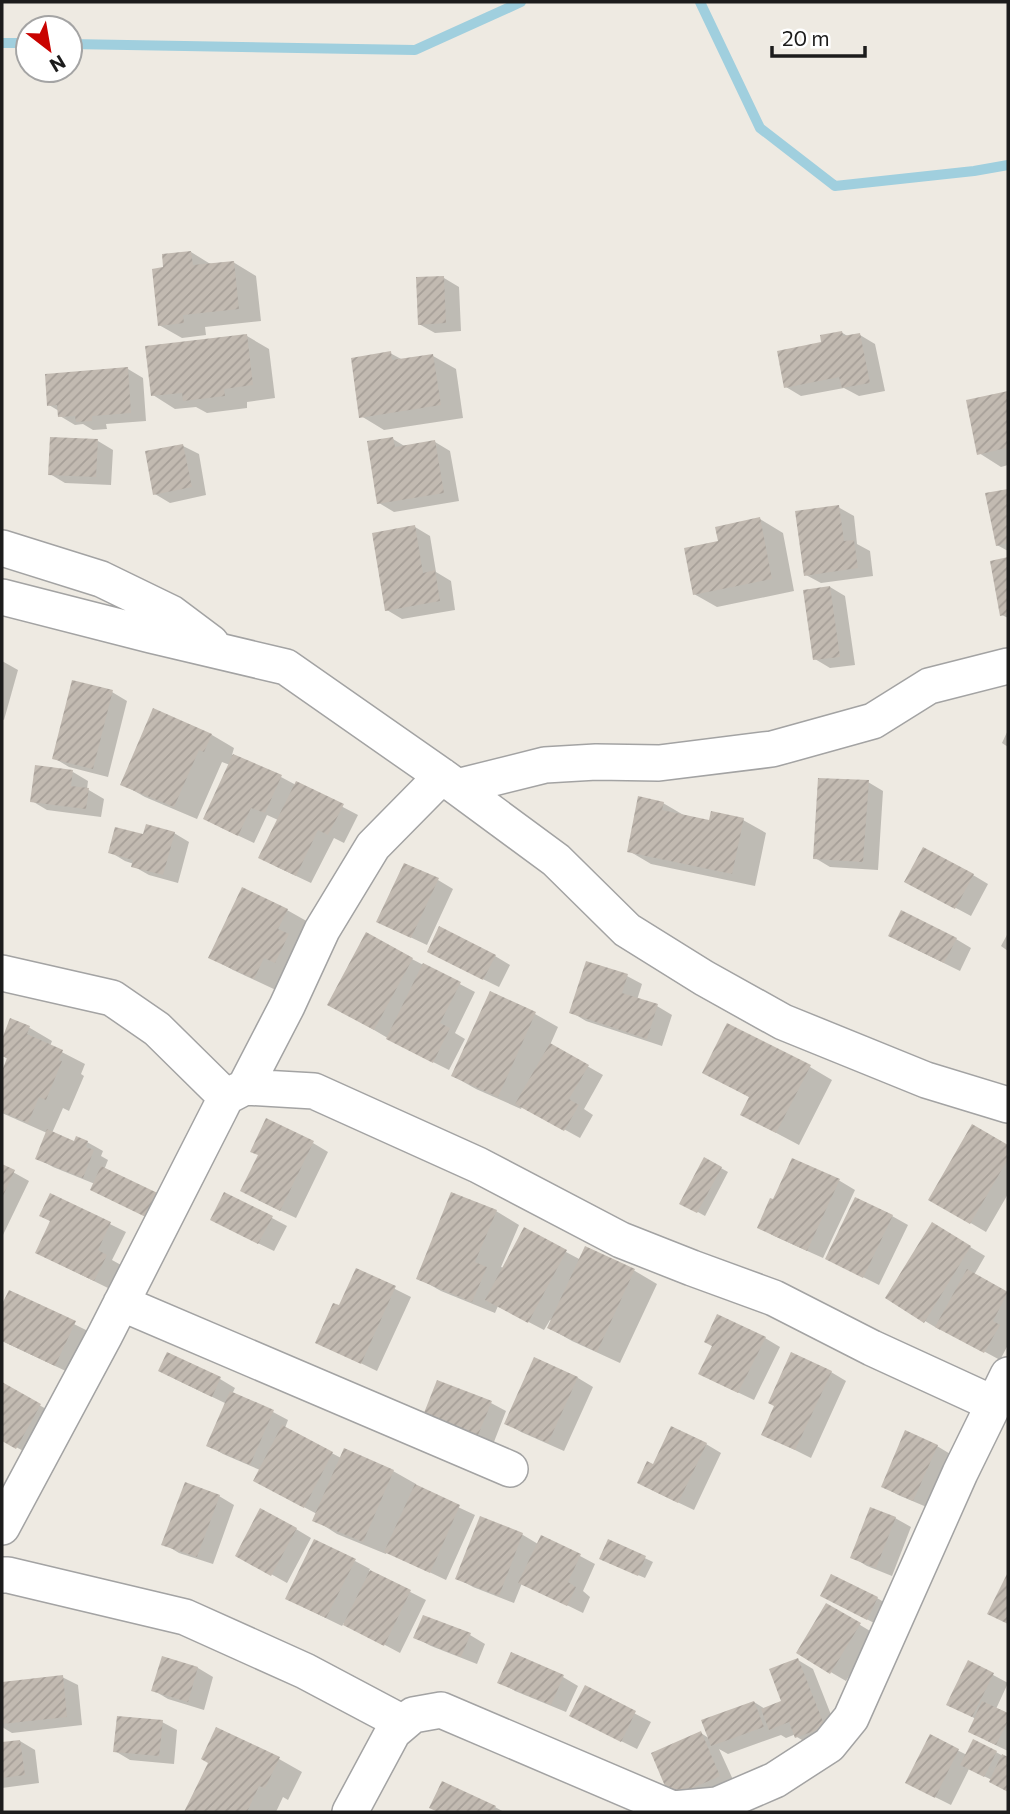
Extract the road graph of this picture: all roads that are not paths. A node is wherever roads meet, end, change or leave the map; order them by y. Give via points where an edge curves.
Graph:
1 (2, 548) edge
2 (2, 597) edge
3 (219, 650) junction
4 (1008, 666) edge
5 (450, 782) junction
6 (2, 972) edge
7 (236, 1092) junction
8 (1008, 1105) edge
9 (121, 1303) junction
10 (1001, 1389) edge
11 (510, 1469) dead end
12 (2, 1527) edge
13 (2, 1535) edge
14 (4, 1564) edge
15 (403, 1723) junction
16 (350, 1812) edge

1 - 3 street via 101,579 171,613
2 - 3 street
3 - 5 street via 286,667
4 - 5 street via 929,686 873,721 772,749 659,763 545,765
5 - 7 street via 373,846
5 - 8 street via 556,860 627,930 704,978 783,1022 926,1080
6 - 7 street via 112,998
7 - 9 street
7 - 10 street via 314,1091 478,1166 621,1240 774,1298 872,1348
9 - 11 street
9 - 12 street
10 - 15 street via 851,1718 829,1745 775,1780 717,1805 673,1809 441,1710 413,1715
12 - 13 street
14 - 15 street via 185,1617 305,1671
15 - 16 street via 393,1732

